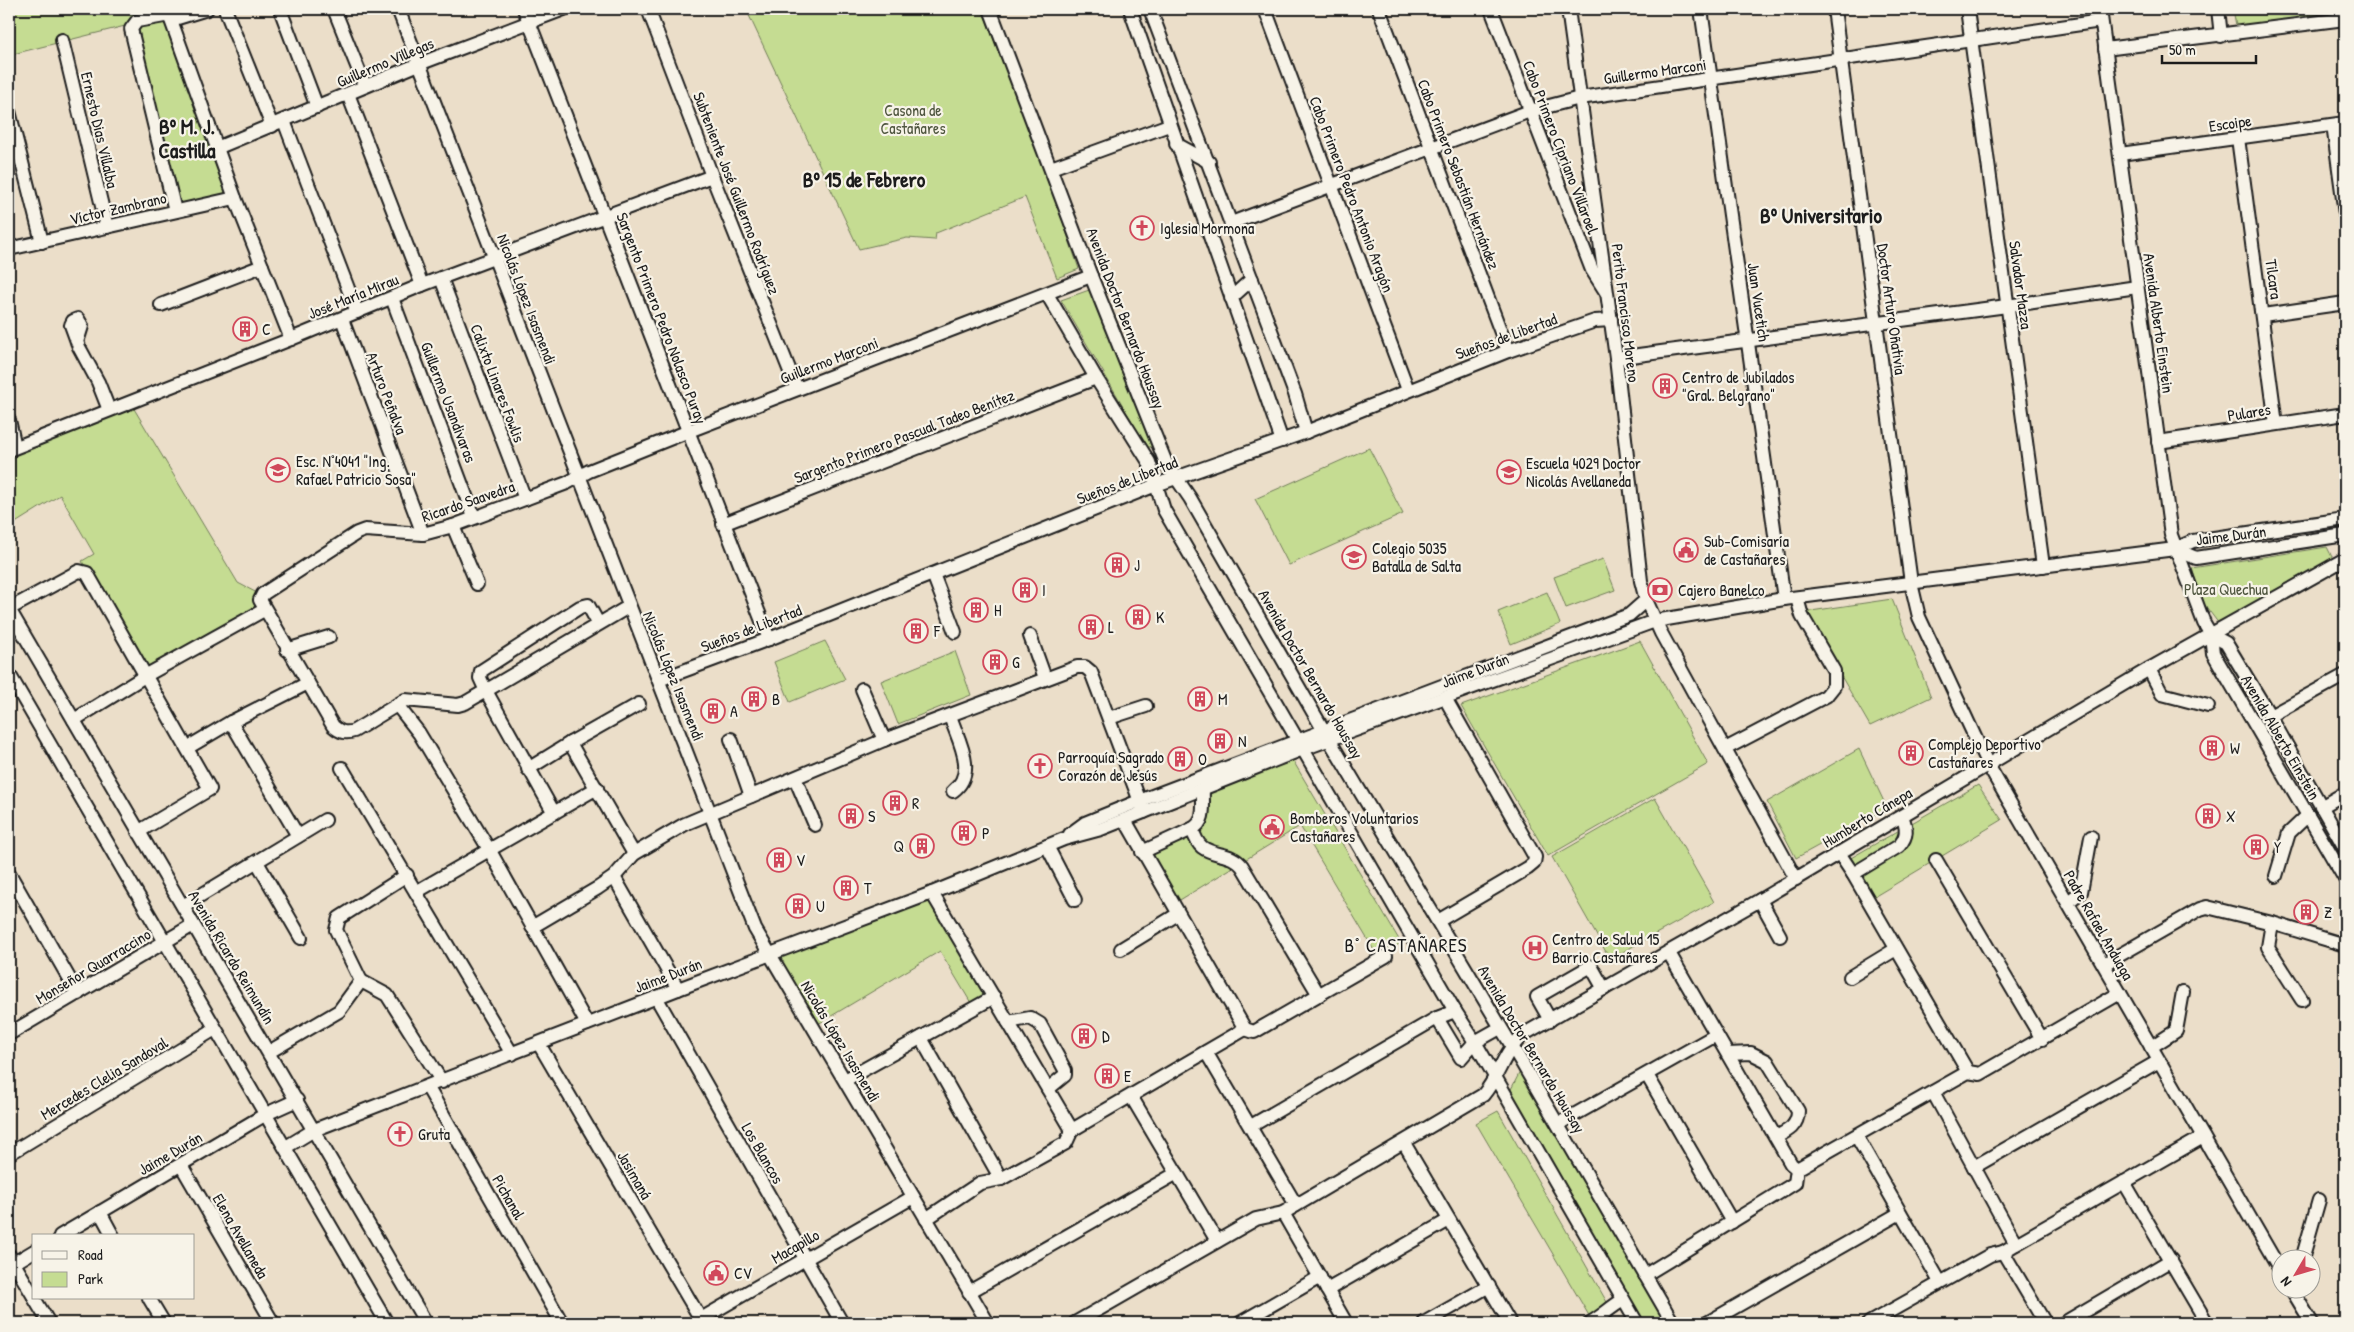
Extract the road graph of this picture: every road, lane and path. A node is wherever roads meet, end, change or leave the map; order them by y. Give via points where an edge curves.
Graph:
1 (207, 9) edge
2 (225, 9) edge
3 (280, 9) edge
4 (334, 9) edge
5 (398, 9) edge
6 (524, 9) edge
7 (564, 9) edge
8 (648, 9) edge
9 (990, 9) edge
10 (1130, 9) edge
11 (1150, 9) edge
12 (1265, 9) edge
13 (1379, 9) edge
14 (1491, 9) edge
15 (1568, 9) edge
16 (1701, 9) edge
17 (1834, 9) edge
18 (1967, 9) edge
19 (2218, 9) edge
20 (169, 14) edge
21 (2101, 15) edge
22 (2329, 15) edge
23 (2345, 19) edge
24 (529, 22) junction
25 (2221, 36) junction
26 (62, 40) dead end
27 (1971, 42) junction
28 (2105, 49) junction
29 (1841, 60) junction
30 (419, 64) junction
31 (1711, 79) junction
32 (365, 86) junction
33 (348, 94) junction
34 (1580, 98) junction
35 (317, 107) junction
36 (9, 111) edge
37 (1530, 111) junction
38 (278, 124) junction
39 (1169, 124) junction
40 (2339, 124) edge
41 (2238, 138) junction
42 (1176, 144) junction
43 (219, 147) junction
44 (1431, 148) junction
45 (2120, 154) junction
46 (1209, 162) junction
47 (1051, 168) junction
48 (712, 176) junction
49 (1333, 186) junction
50 (235, 198) junction
51 (175, 211) junction
52 (2345, 214) edge
53 (605, 217) junction
54 (1231, 223) junction
55 (107, 227) junction
56 (42, 242) junction
57 (9, 249) edge
58 (493, 258) junction
59 (262, 266) junction
60 (1092, 276) junction
61 (440, 278) junction
62 (1252, 279) junction
63 (422, 285) junction
64 (2137, 287) junction
65 (1047, 294) junction
66 (1608, 294) junction
67 (392, 298) junction
68 (1231, 298) junction
69 (2345, 303) edge
70 (161, 306) dead end
71 (2007, 306) junction
72 (357, 312) junction
73 (2263, 316) junction
74 (342, 318) junction
75 (1611, 320) junction
76 (1878, 322) junction
77 (1747, 339) junction
78 (291, 340) junction
79 (77, 342) dead end
80 (1508, 351) junction
81 (1616, 358) junction
82 (1096, 378) junction
83 (797, 389) junction
84 (1408, 390) junction
85 (109, 410) junction
86 (2345, 414) edge
87 (9, 420) edge
88 (2276, 424) junction
89 (688, 431) junction
90 (1306, 432) junction
91 (1282, 441) junction
92 (2158, 442) junction
93 (12, 448) edge
94 (578, 476) junction
95 (1176, 478) junction
96 (1156, 485) junction
97 (525, 499) junction
98 (474, 517) junction
99 (2345, 519) edge
100 (723, 524) junction
101 (453, 526) junction
102 (423, 534) junction
103 (2345, 535) edge
104 (2175, 549) junction
105 (2345, 560) edge
106 (2043, 566) junction
107 (933, 574) junction
108 (1911, 583) junction
109 (477, 584) dead end
110 (1790, 598) junction
111 (1646, 600) junction
112 (628, 606) junction
113 (9, 609) edge
114 (264, 610) junction
115 (1655, 621) junction
116 (598, 623) junction
117 (955, 632) dead end
118 (2211, 635) junction
119 (1030, 636) dead end
120 (329, 637) dead end
121 (769, 639) junction
122 (287, 650) junction
123 (2149, 669) junction
124 (9, 674) edge
125 (2345, 675) edge
126 (145, 676) junction
127 (1045, 678) junction
128 (659, 680) junction
129 (308, 683) junction
130 (862, 689) dead end
131 (486, 691) junction
132 (1445, 698) junction
133 (639, 704) dead end
134 (397, 705) junction
135 (1146, 706) dead end
136 (2208, 706) dead end
137 (950, 716) junction
138 (2270, 716) junction
139 (1109, 718) junction
140 (74, 720) junction
141 (231, 722) junction
142 (1327, 736) junction
143 (731, 739) dead end
144 (884, 740) junction
145 (570, 743) junction
146 (1301, 745) junction
147 (187, 748) junction
148 (1725, 749) junction
149 (1988, 765) junction
150 (342, 768) dead end
151 (528, 769) junction
152 (794, 778) junction
153 (597, 788) junction
154 (1203, 789) junction
155 (953, 791) dead end
156 (2345, 793) edge
157 (751, 796) junction
158 (1141, 807) junction
159 (2321, 807) junction
160 (554, 813) junction
161 (711, 814) junction
162 (2308, 815) junction
163 (1902, 816) junction
164 (325, 820) dead end
165 (1125, 820) junction
166 (815, 825) dead end
167 (1192, 829) junction
168 (138, 832) junction
169 (298, 836) junction
170 (2092, 837) dead end
171 (1064, 839) junction
172 (1047, 846) junction
173 (2345, 848) edge
174 (490, 851) junction
175 (1142, 852) junction
176 (634, 854) junction
177 (1838, 854) junction
178 (1936, 860) dead end
179 (257, 862) junction
180 (9, 873) edge
181 (1853, 874) junction
182 (407, 875) junction
183 (2276, 876) dead end
184 (614, 877) junction
185 (1796, 879) junction
186 (2345, 879) edge
187 (416, 892) junction
188 (932, 893) junction
189 (1075, 900) dead end
190 (1760, 900) junction
191 (2068, 902) junction
192 (183, 906) junction
193 (1178, 914) junction
194 (1438, 921) junction
195 (2272, 922) junction
196 (193, 924) junction
197 (532, 928) junction
198 (1780, 936) dead end
199 (301, 938) dead end
200 (165, 942) junction
201 (2345, 945) edge
202 (1121, 949) dead end
203 (1896, 950) junction
204 (1669, 953) junction
205 (770, 954) junction
206 (1386, 956) dead end
207 (2104, 964) junction
208 (1850, 977) dead end
209 (361, 982) junction
210 (678, 989) junction
211 (1604, 989) junction
212 (2183, 992) dead end
213 (2120, 993) junction
214 (78, 994) junction
215 (1319, 995) junction
216 (656, 997) junction
217 (994, 998) junction
218 (2302, 1000) dead end
219 (1455, 1010) junction
220 (1437, 1018) junction
221 (1550, 1020) junction
222 (1008, 1022) junction
223 (587, 1024) junction
224 (1500, 1028) junction
225 (215, 1029) junction
226 (1245, 1030) junction
227 (9, 1034) edge
228 (1716, 1035) junction
229 (921, 1038) junction
230 (2042, 1039) junction
231 (1475, 1042) junction
232 (539, 1044) junction
233 (1512, 1045) junction
234 (2151, 1047) junction
235 (269, 1052) junction
236 (1206, 1052) junction
237 (512, 1054) junction
238 (1728, 1054) junction
239 (2159, 1061) junction
240 (1968, 1072) junction
241 (1647, 1075) junction
242 (1495, 1079) junction
243 (845, 1080) junction
244 (442, 1082) junction
245 (428, 1088) junction
246 (1048, 1088) junction
247 (1932, 1092) junction
248 (1132, 1096) junction
249 (297, 1100) junction
250 (266, 1114) junction
251 (1558, 1124) junction
252 (1251, 1126) junction
253 (314, 1130) junction
254 (1072, 1130) junction
255 (1776, 1137) junction
256 (1856, 1137) junction
257 (2203, 1137) junction
258 (1404, 1143) junction
259 (286, 1147) junction
260 (9, 1154) edge
261 (181, 1165) junction
262 (1974, 1166) junction
263 (1797, 1169) junction
264 (1177, 1173) junction
265 (1001, 1179) junction
266 (2124, 1182) junction
267 (913, 1197) junction
268 (2319, 1200) dead end
269 (1296, 1205) junction
270 (100, 1212) junction
271 (1283, 1213) junction
272 (1900, 1213) junction
273 (926, 1219) junction
274 (1449, 1220) junction
275 (1732, 1222) junction
276 (63, 1234) edge
277 (112, 1234) edge
278 (1217, 1240) junction
279 (2016, 1244) junction
280 (2305, 1250) edge
281 (32, 1252) edge
282 (2002, 1252) junction
283 (2272, 1256) edge
284 (11, 1259) edge
285 (805, 1260) junction
286 (2170, 1260) junction
287 (1645, 1275) junction
288 (1320, 1277) junction
289 (1940, 1282) junction
290 (1489, 1286) junction
291 (1328, 1290) junction
292 (969, 1292) junction
293 (32, 1295) edge
294 (35, 1300) edge
295 (150, 1300) edge
296 (1623, 1300) junction
297 (2298, 1300) edge
298 (1088, 1320) edge
299 (699, 1322) edge
300 (49, 1323) edge
301 (164, 1323) edge
302 (273, 1323) edge
303 (387, 1323) edge
304 (426, 1323) edge
305 (562, 1323) edge
306 (842, 1323) edge
307 (988, 1323) edge
308 (1075, 1323) edge
309 (1240, 1323) edge
310 (1346, 1323) edge
311 (1424, 1323) edge
312 (1510, 1323) edge
313 (1590, 1323) edge
314 (1637, 1323) edge
315 (1673, 1323) edge
316 (1707, 1323) edge
317 (1869, 1323) edge
318 (2044, 1323) edge
319 (2064, 1323) edge
320 (2207, 1323) edge
321 (2312, 1323) edge

1 - 20 street
2 - 38 street
3 - 35 street
4 - 32 street
5 - 30 street, Nicolás López Isasmendi
6 - 24 street, Sargento Primero Pedro Nolasco Puray
7 - 24 street, Guillermo Villegas
8 - 48 street, Subteniente José Guillermo Rodríguez
9 - 47 street, Avenida Doctor Bernardo Houssay
10 - 39 street
11 - 46 street
12 - 49 street, Cabo Primero Pedro Antonio Aragón
13 - 44 street, Cabo Primero Sebastián Hernández
14 - 37 street, Cabo Primero Cipriano Villaroel
15 - 34 street, Perito Francisco Moreno
16 - 31 street, Juan Vucetich
17 - 29 street, Doctor Arturo Oñativia
18 - 27 street, Salvador Mazza
19 - 25 street
20 - 43 street
20 - 51 street via 137,21 131,29
21 - 27 street, Guillermo Marconi
21 - 28 street, Avenida Alberto Einstein
22 - 23 street
22 - 25 street
24 - 30 street, Guillermo Villegas
24 - 53 street, Sargento Primero Pedro Nolasco Puray
25 - 28 street
26 - 55 street, Ernesto Dias Villalba
27 - 29 street, Guillermo Marconi
27 - 71 street, Salvador Mazza
28 - 45 street, Avenida Alberto Einstein
29 - 31 street, Guillermo Marconi
29 - 76 street, Doctor Arturo Oñativia
30 - 32 street, Guillermo Villegas
30 - 58 street, Nicolás López Isasmendi
31 - 34 street, Guillermo Marconi
31 - 77 street, Juan Vucetich
32 - 33 street, Guillermo Villegas
33 - 35 street, Guillermo Villegas
33 - 63 street
34 - 37 street, Guillermo Marconi
34 - 66 street, Perito Francisco Moreno
35 - 38 street, Guillermo Villegas
36 - 56 street
37 - 44 street, Guillermo Marconi
37 - 66 street, Cabo Primero Cipriano Villaroel via 1592,270
38 - 43 street, Guillermo Villegas
38 - 72 street
39 - 42 street
39 - 47 street
40 - 41 street, Escoipe
40 - 52 street
41 - 45 street, Escoipe
41 - 73 street, Tilcara
42 - 46 street
42 - 68 street
43 - 50 street
44 - 49 street, Guillermo Marconi
44 - 80 street, Cabo Primero Sebastián Hernández
45 - 64 street, Avenida Alberto Einstein
46 - 54 street
47 - 60 street, Avenida Doctor Bernardo Houssay
48 - 53 street, José María Mirau
48 - 83 street, Subteniente José Guillermo Rodríguez
49 - 54 street, Guillermo Marconi
49 - 84 street, Cabo Primero Pedro Antonio Aragón
50 - 51 street, Víctor Zambrano
50 - 59 street
51 - 55 street, Víctor Zambrano
53 - 58 street, José María Mirau
53 - 89 street, Sargento Primero Pedro Nolasco Puray
54 - 62 street
55 - 56 street, Víctor Zambrano
56 - 57 street, Víctor Zambrano
58 - 61 street, José María Mirau
58 - 94 street, Nicolás López Isasmendi
59 - 70 street
59 - 78 street
60 - 65 street, Guillermo Marconi
60 - 95 street, Avenida Doctor Bernardo Houssay via 1166,463
61 - 63 street, José María Mirau
61 - 97 street, Calixto Linares Fowlis
62 - 68 street
62 - 90 street
63 - 67 street, José María Mirau
64 - 71 street
64 - 92 street, Avenida Alberto Einstein
65 - 82 street
65 - 83 street, Guillermo Marconi
66 - 75 street, Perito Francisco Moreno
67 - 72 street, José María Mirau
67 - 98 street, Guillermo Usandivaras
68 - 91 street
69 - 73 street
71 - 76 street
71 - 106 street, Salvador Mazza
72 - 74 street, José María Mirau
73 - 88 street, Tilcara
74 - 78 street, José María Mirau
74 - 102 street, Arturo Peñalva
75 - 80 street, Sueños de Libertad via 1596,321
75 - 81 street, Perito Francisco Moreno
76 - 77 street
76 - 108 street, Doctor Arturo Oñativia
77 - 81 street
77 - 110 street, Juan Vucetich
78 - 85 street, José María Mirau
79 - 85 street
80 - 84 street, Sueños de Libertad
81 - 111 street, Perito Francisco Moreno via 1641,581
82 - 96 street via 1149,462
82 - 100 street, Sargento Primero Pascual Tadeo Benítez
83 - 89 street, Guillermo Marconi
84 - 90 street, Sueños de Libertad
85 - 93 street, José María Mirau
86 - 88 street, Pulares
87 - 93 street
88 - 92 street, Pulares
89 - 94 street, Guillermo Marconi
89 - 100 street, Sargento Primero Pedro Nolasco Puray
90 - 91 street, Sueños de Libertad
91 - 95 street, Sueños de Libertad
92 - 104 street, Avenida Alberto Einstein
94 - 97 street, Ricardo Saavedra
94 - 112 street, Nicolás López Isasmendi
95 - 96 street, Sueños de Libertad
95 - 142 street, Avenida Doctor Bernardo Houssay
96 - 107 street, Sueños de Libertad
96 - 146 street via 1164,510
97 - 98 street, Ricardo Saavedra
98 - 101 street, Ricardo Saavedra
99 - 104 street, Jaime Durán via 2193,541
100 - 121 street, Sargento Primero Pedro Nolasco Puray
101 - 102 street, Ricardo Saavedra
101 - 109 street
102 - 114 street, Ricardo Saavedra via 365,530 356,533 263,594 260,600
103 - 104 street, Jaime Durán via 2196,558
104 - 106 street, Jaime Durán
104 - 118 street, Avenida Alberto Einstein
105 - 118 street, Humberto Cánepa
106 - 108 street, Jaime Durán
107 - 117 street
107 - 121 street, Sueños de Libertad
108 - 110 street, Jaime Durán
108 - 149 street, Padre Rafael Anduaga via 1919,617
110 - 115 street, Jaime Durán
110 - 148 street, Juan Vucetich via 1834,671 1834,686 1826,696
111 - 115 street, Perito Francisco Moreno
111 - 142 street, Jaime Durán via 1629,615
112 - 116 street
112 - 128 street, Nicolás López Isasmendi
113 - 126 street via 79,571 88,573
113 - 140 street, Avenida Ricardo Reimundín
114 - 122 street
114 - 126 street
115 - 132 street, Jaime Durán
115 - 148 street, Perito Francisco Moreno
116 - 131 street
116 - 131 street via 588,605 580,607 481,671 480,678
118 - 123 street, Humberto Cánepa
118 - 138 street, Avenida Alberto Einstein via 2226,643
118 - 162 street, Avenida Alberto Einstein via 2213,653
119 - 127 street
120 - 122 street
121 - 128 street, Sueños de Libertad
122 - 129 street
123 - 136 street via 2162,694
123 - 149 street, Humberto Cánepa
124 - 200 street
125 - 138 street
126 - 140 street
126 - 147 street
127 - 137 street
127 - 139 street via 1084,667 1091,672
128 - 161 street, Nicolás López Isasmendi
129 - 134 street via 333,726 340,732 354,731
129 - 141 street
130 - 144 street
131 - 134 street via 465,704 413,699
131 - 151 street
132 - 142 street, Jaime Durán
132 - 194 street via 1535,857 1528,868
133 - 145 street
134 - 174 street via 419,733
135 - 139 street
137 - 144 street
137 - 155 street via 966,765 966,777
138 - 159 street, Avenida Alberto Einstein
139 - 158 street
140 - 168 street, Avenida Ricardo Reimundín
141 - 147 street
141 - 169 street
142 - 146 street, Jaime Durán
142 - 194 street, Avenida Doctor Bernardo Houssay
143 - 157 street
144 - 152 street
145 - 151 street
145 - 153 street
146 - 154 street, Jaime Durán
146 - 158 street, Jaime Durán
146 - 219 street
147 - 168 street via 210,789
148 - 185 street, Perito Francisco Moreno
149 - 163 street, Humberto Cánepa
149 - 191 street, Padre Rafael Anduaga
150 - 182 street
151 - 160 street
152 - 157 street
152 - 166 street
153 - 160 street
153 - 176 street
154 - 158 street, Jaime Durán
154 - 167 street via 1202,818
156 - 159 street
157 - 161 street
158 - 165 street, Jaime Durán
158 - 171 street, Jaime Durán via 1085,823
159 - 173 street, Avenida Alberto Einstein
160 - 174 street
161 - 176 street via 685,824
161 - 205 street, Nicolás López Isasmendi via 755,929
162 - 183 street via 2290,833
162 - 186 street, Avenida Alberto Einstein
163 - 177 street, Humberto Cánepa
163 - 181 street via 1906,828 1899,846
164 - 169 street
165 - 171 street, Jaime Durán
165 - 175 street
167 - 175 street
167 - 215 street via 1203,848 1233,857 1240,864
168 - 192 street, Avenida Ricardo Reimundín
169 - 179 street
170 - 191 street via 2081,892
171 - 172 street, Jaime Durán
172 - 188 street, Jaime Durán
172 - 189 street
174 - 187 street
174 - 197 street
175 - 193 street
176 - 184 street
177 - 181 street
177 - 185 street, Humberto Cánepa
178 - 230 street
179 - 192 street
179 - 199 street
180 - 214 street
181 - 203 street
182 - 187 street
182 - 209 street via 339,918 336,930
184 - 197 street
184 - 210 street
185 - 190 street, Humberto Cánepa
187 - 237 street
188 - 205 street, Jaime Durán
188 - 217 street
190 - 198 street
190 - 204 street, Humberto Cánepa
191 - 207 street, Padre Rafael Anduaga
192 - 196 street, Avenida Ricardo Reimundín
193 - 202 street
193 - 226 street
194 - 224 street, Avenida Doctor Bernardo Houssay
195 - 201 street
195 - 207 street via 2208,907 2200,909
195 - 218 street via 2268,947
196 - 200 street, Monseñor Quarraccino
196 - 235 street, Avenida Ricardo Reimundín
197 - 223 street
200 - 214 street, Monseñor Quarraccino
200 - 225 street
203 - 208 street
203 - 240 street
204 - 211 street, Humberto Cánepa
204 - 228 street
205 - 210 street, Jaime Durán
205 - 243 street, Nicolás López Isasmendi
206 - 215 street
207 - 213 street, Padre Rafael Anduaga
209 - 235 street via 339,1011
209 - 244 street via 387,995
210 - 216 street, Jaime Durán
211 - 221 street, Humberto Cánepa
211 - 221 street via 1591,966 1537,997
212 - 234 street via 2176,1031
213 - 230 street
213 - 234 street, Padre Rafael Anduaga
214 - 227 street, Monseñor Quarraccino
215 - 226 street via 1254,1032
216 - 223 street, Jaime Durán
216 - 285 street, Los Blancos
217 - 222 street
217 - 229 street
219 - 220 street
219 - 231 street
220 - 231 street via 1461,1058
220 - 252 street
221 - 233 street, Humberto Cánepa
222 - 246 street
222 - 246 street via 1030,1018 1040,1024 1065,1070 1065,1075
223 - 232 street, Jaime Durán
224 - 231 street
224 - 233 street, Avenida Doctor Bernardo Houssay
225 - 250 street
225 - 260 street, Mercedes Clelia Sandoval
226 - 236 street
228 - 238 street
228 - 241 street
229 - 243 street
229 - 265 street
230 - 240 street via 1980,1074
231 - 242 street
232 - 237 street, Jaime Durán
232 - 299 street, Jasimaná
233 - 242 street
233 - 251 street, Avenida Doctor Bernardo Houssay
234 - 239 street, Padre Rafael Anduaga
235 - 249 street, Avenida Ricardo Reimundín
236 - 248 street
236 - 252 street
237 - 244 street, Jaime Durán
238 - 255 street
238 - 255 street via 1751,1053 1767,1061 1798,1111 1793,1127
239 - 257 street, Padre Rafael Anduaga
239 - 262 street
240 - 247 street
241 - 251 street
241 - 275 street
242 - 258 street via 1483,1095
242 - 296 street
243 - 267 street, Nicolás López Isasmendi
244 - 245 street, Jaime Durán
245 - 253 street, Jaime Durán
245 - 305 street, Pichanal
246 - 254 street
247 - 256 street
247 - 262 street
248 - 254 street
248 - 264 street
249 - 250 street, Jaime Durán
249 - 253 street, Avenida Ricardo Reimundín
250 - 259 street
250 - 261 street, Jaime Durán
251 - 287 street, Avenida Doctor Bernardo Houssay
252 - 269 street
253 - 259 street, Jaime Durán
253 - 304 street, Avenida Ricardo Reimundín
254 - 265 street via 1066,1143
255 - 263 street
256 - 263 street
256 - 272 street
257 - 266 street
257 - 283 street, Padre Rafael Anduaga
258 - 269 street
258 - 274 street
259 - 303 street
261 - 270 street, Jaime Durán
261 - 302 street, Elena Avellaneda
262 - 279 street
263 - 275 street via 1795,1183
264 - 278 street
264 - 292 street
265 - 273 street via 980,1183
266 - 279 street
266 - 286 street
267 - 273 street, Nicolás López Isasmendi
267 - 285 street, Macapillo
268 - 280 street
269 - 271 street
270 - 276 street, Jaime Durán
270 - 277 street
271 - 278 street via 1256,1219
271 - 288 street
272 - 289 street
272 - 316 street
273 - 292 street, Nicolás López Isasmendi
274 - 290 street
274 - 291 street
275 - 287 street
278 - 298 street
279 - 282 street
281 - 284 street
282 - 289 street via 1990,1255
282 - 318 street
284 - 293 street
285 - 299 street, Macapillo
285 - 306 street, Los Blancos
286 - 319 street
286 - 320 street
287 - 315 street, Avenida Doctor Bernardo Houssay
288 - 291 street
288 - 309 street
289 - 317 street
290 - 311 street
290 - 312 street
291 - 310 street
292 - 307 street, Nicolás López Isasmendi
294 - 300 street
295 - 301 street
296 - 313 street
296 - 314 street
297 - 321 street
298 - 308 street

